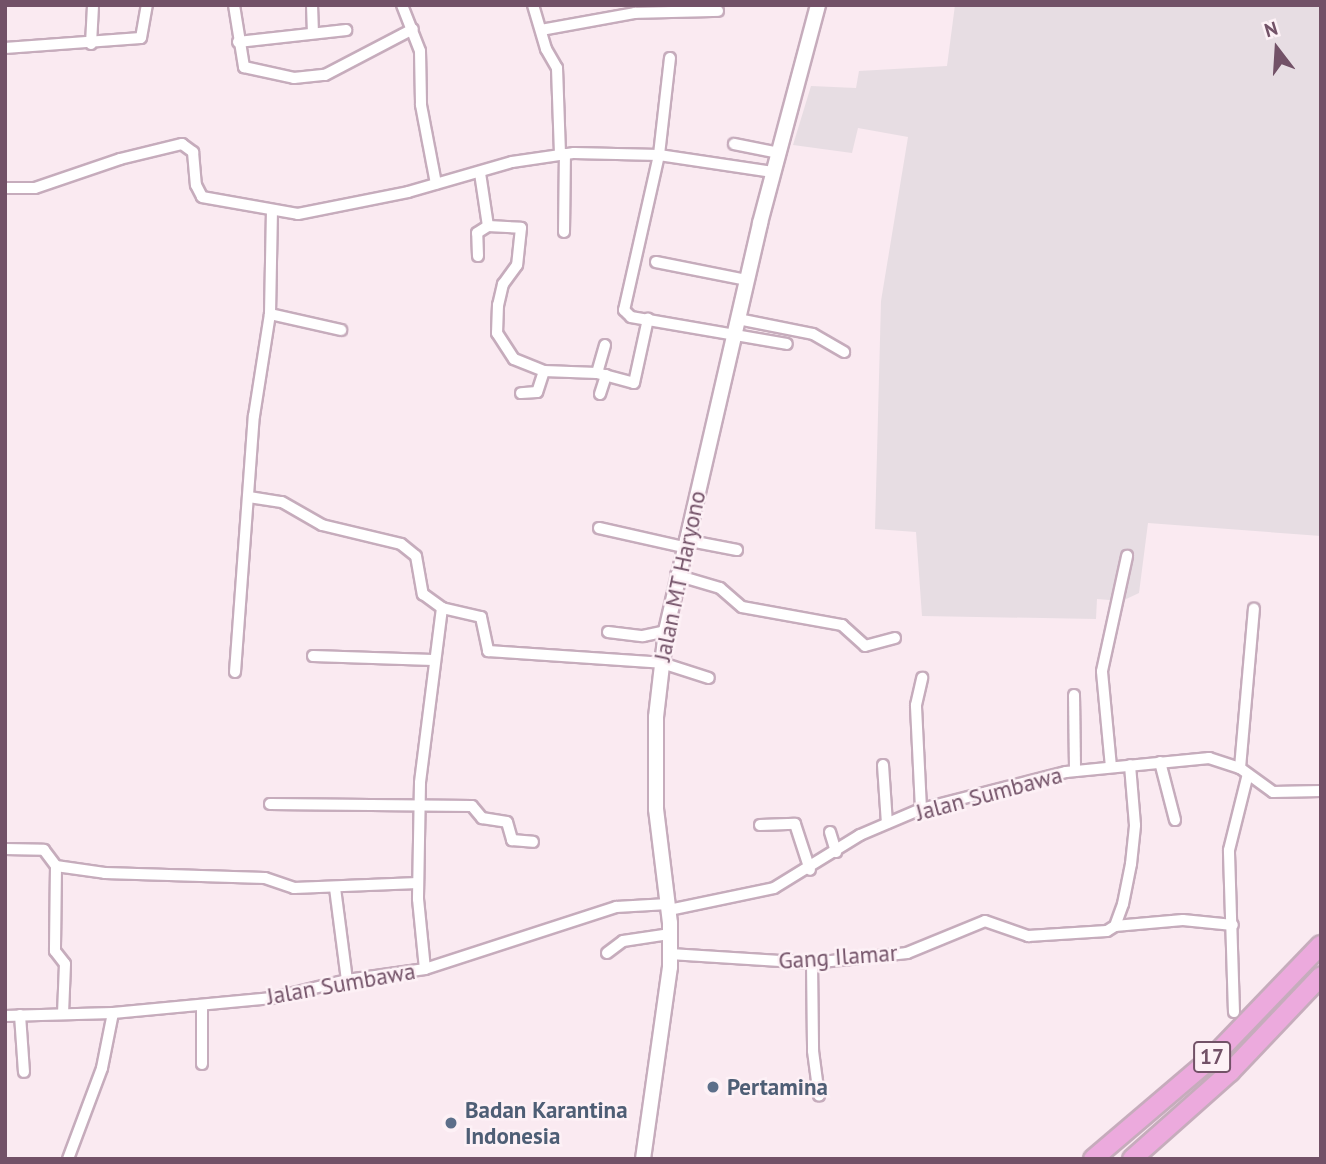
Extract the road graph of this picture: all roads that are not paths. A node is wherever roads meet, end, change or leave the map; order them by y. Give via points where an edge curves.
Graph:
1 (93, 5) edge
2 (147, 5) edge
3 (234, 5) edge
4 (312, 5) edge
5 (402, 5) edge
6 (533, 5) edge
7 (818, 5) edge
8 (718, 11) dead end
9 (413, 29) junction
10 (346, 30) dead end
11 (541, 30) junction
12 (313, 33) junction
13 (239, 42) junction
14 (91, 44) junction
15 (5, 48) edge
16 (670, 58) dead end
17 (734, 144) dead end
18 (779, 153) junction
19 (562, 154) junction
20 (659, 155) junction
21 (773, 172) junction
22 (480, 173) junction
23 (436, 184) junction
24 (5, 188) edge
25 (272, 211) junction
26 (488, 226) junction
27 (564, 232) dead end
28 (478, 256) dead end
29 (656, 262) dead end
30 (747, 280) junction
31 (270, 314) junction
32 (648, 319) junction
33 (738, 319) junction
34 (341, 330) dead end
35 (735, 334) junction
36 (787, 344) dead end
37 (605, 345) dead end
38 (844, 352) dead end
39 (544, 371) junction
40 (601, 374) junction
41 (521, 393) dead end
42 (600, 394) dead end
43 (249, 497) junction
44 (599, 527) dead end
45 (684, 544) junction
46 (737, 550) dead end
47 (1127, 556) dead end
48 (676, 575) junction
49 (442, 608) junction
50 (1254, 609) dead end
51 (666, 631) junction
52 (608, 632) dead end
53 (895, 638) dead end
54 (313, 656) dead end
55 (433, 660) junction
56 (662, 663) junction
57 (235, 672) dead end
58 (709, 678) dead end
59 (922, 678) dead end
60 (1074, 695) dead end
61 (1160, 762) junction
62 (883, 765) dead end
63 (1130, 765) junction
64 (1111, 767) junction
65 (1075, 771) junction
66 (1244, 771) junction
67 (1321, 791) edge
68 (270, 804) dead end
69 (420, 805) junction
70 (921, 809) junction
71 (1175, 820) dead end
72 (887, 823) junction
73 (760, 825) dead end
74 (830, 832) dead end
75 (533, 842) dead end
76 (5, 849) edge
77 (836, 852) junction
78 (56, 866) junction
79 (810, 870) junction
80 (418, 883) junction
81 (335, 888) junction
82 (668, 907) junction
83 (1115, 926) junction
84 (1233, 926) junction
85 (670, 934) junction
86 (1321, 945) edge
87 (607, 953) dead end
88 (670, 954) junction
89 (812, 963) junction
90 (425, 969) junction
91 (1321, 976) edge
92 (347, 980) junction
93 (202, 1006) junction
94 (1234, 1012) dead end
95 (64, 1013) junction
96 (113, 1013) junction
97 (20, 1015) junction
98 (5, 1016) edge
99 (202, 1064) dead end
100 (24, 1072) dead end
101 (819, 1096) dead end
102 (68, 1159) edge
103 (643, 1159) edge
104 (1093, 1159) edge
105 (1132, 1159) edge

1 - 14 street
2 - 14 street via 141,38
3 - 13 street
4 - 12 street
5 - 9 street
6 - 11 street
7 - 18 main road, Jalan MT Haryono
8 - 11 street via 635,13
9 - 13 street via 371,55 311,79 249,69 242,63
9 - 23 street via 420,51 421,105
10 - 12 street
11 - 19 street via 557,68
12 - 13 street
14 - 15 street
16 - 20 street
17 - 18 street
18 - 21 main road, Jalan MT Haryono
19 - 20 street
19 - 22 street
19 - 27 street
20 - 21 street
20 - 32 street via 623,306 631,317
21 - 30 main road, Jalan MT Haryono
22 - 23 street
22 - 26 street
23 - 25 street via 311,213
24 - 25 street via 35,188 182,144 193,152 196,185 202,197
25 - 31 street
26 - 28 street via 477,233
26 - 39 street via 521,228 517,265 503,284 498,305 499,340 514,359
29 - 30 street
30 - 33 main road, Jalan MT Haryono
31 - 34 street
31 - 43 street via 256,405
32 - 35 street
32 - 40 street via 634,383
33 - 35 main road, Jalan MT Haryono
33 - 38 street via 813,334
35 - 36 street
35 - 45 main road, Jalan MT Haryono
37 - 40 street
39 - 40 street
39 - 41 street via 537,392
40 - 42 street
43 - 49 street via 282,502 322,525 401,544 416,555 423,594
43 - 57 street
44 - 45 street
45 - 46 street
45 - 48 main road, Jalan MT Haryono
47 - 64 street via 1102,671
48 - 51 main road, Jalan MT Haryono
48 - 53 street via 720,588 742,607 842,625 865,646
49 - 55 street
49 - 56 street via 481,617 488,651
50 - 66 street
51 - 52 street via 643,636
51 - 56 main road, Jalan MT Haryono
54 - 55 street
55 - 69 street
56 - 58 street
56 - 82 main road, Jalan MT Haryono via 656,809
59 - 70 street via 916,705
60 - 65 street
61 - 63 street, Jalan Sumbawa
61 - 66 street, Jalan Sumbawa via 1214,759
61 - 71 street
62 - 72 street
63 - 64 street, Jalan Sumbawa
63 - 83 street via 1135,825 1128,883
64 - 65 street, Jalan Sumbawa
65 - 70 street, Jalan Sumbawa
66 - 67 street, Jalan Sumbawa via 1273,792
66 - 84 street via 1229,850
68 - 69 street
69 - 75 street via 472,806 482,818 507,822 512,840
69 - 80 street
70 - 72 street, Jalan Sumbawa
72 - 77 street, Jalan Sumbawa
73 - 79 street via 794,824
74 - 77 street
76 - 78 street via 44,850
77 - 79 street, Jalan Sumbawa
78 - 81 street via 105,873 265,878 294,888
78 - 95 street via 55,951 66,969
79 - 82 street, Jalan Sumbawa via 768,890
80 - 81 street
80 - 90 street
81 - 92 street
82 - 85 main road, Jalan MT Haryono
82 - 90 street, Jalan Sumbawa via 616,907
83 - 84 street via 1183,920
83 - 89 street, Gang Ilamar via 1104,932 1028,936 999,924 974,923 905,953
84 - 94 street
85 - 87 street via 623,941
85 - 88 main road, Jalan MT Haryono
86 - 104 highway, 17 via 1214,1056
88 - 89 street, Gang Ilamar
88 - 103 main road, Jalan MT Haryono
89 - 101 street via 813,1051
90 - 92 street, Jalan Sumbawa
91 - 105 highway, 17 via 1230,1072
92 - 93 street, Jalan Sumbawa via 272,998
93 - 96 street, Jalan Sumbawa
93 - 99 street
95 - 96 street, Jalan Sumbawa
95 - 97 street, Jalan Sumbawa
96 - 102 street via 102,1068
97 - 98 street, Jalan Sumbawa
97 - 100 street

